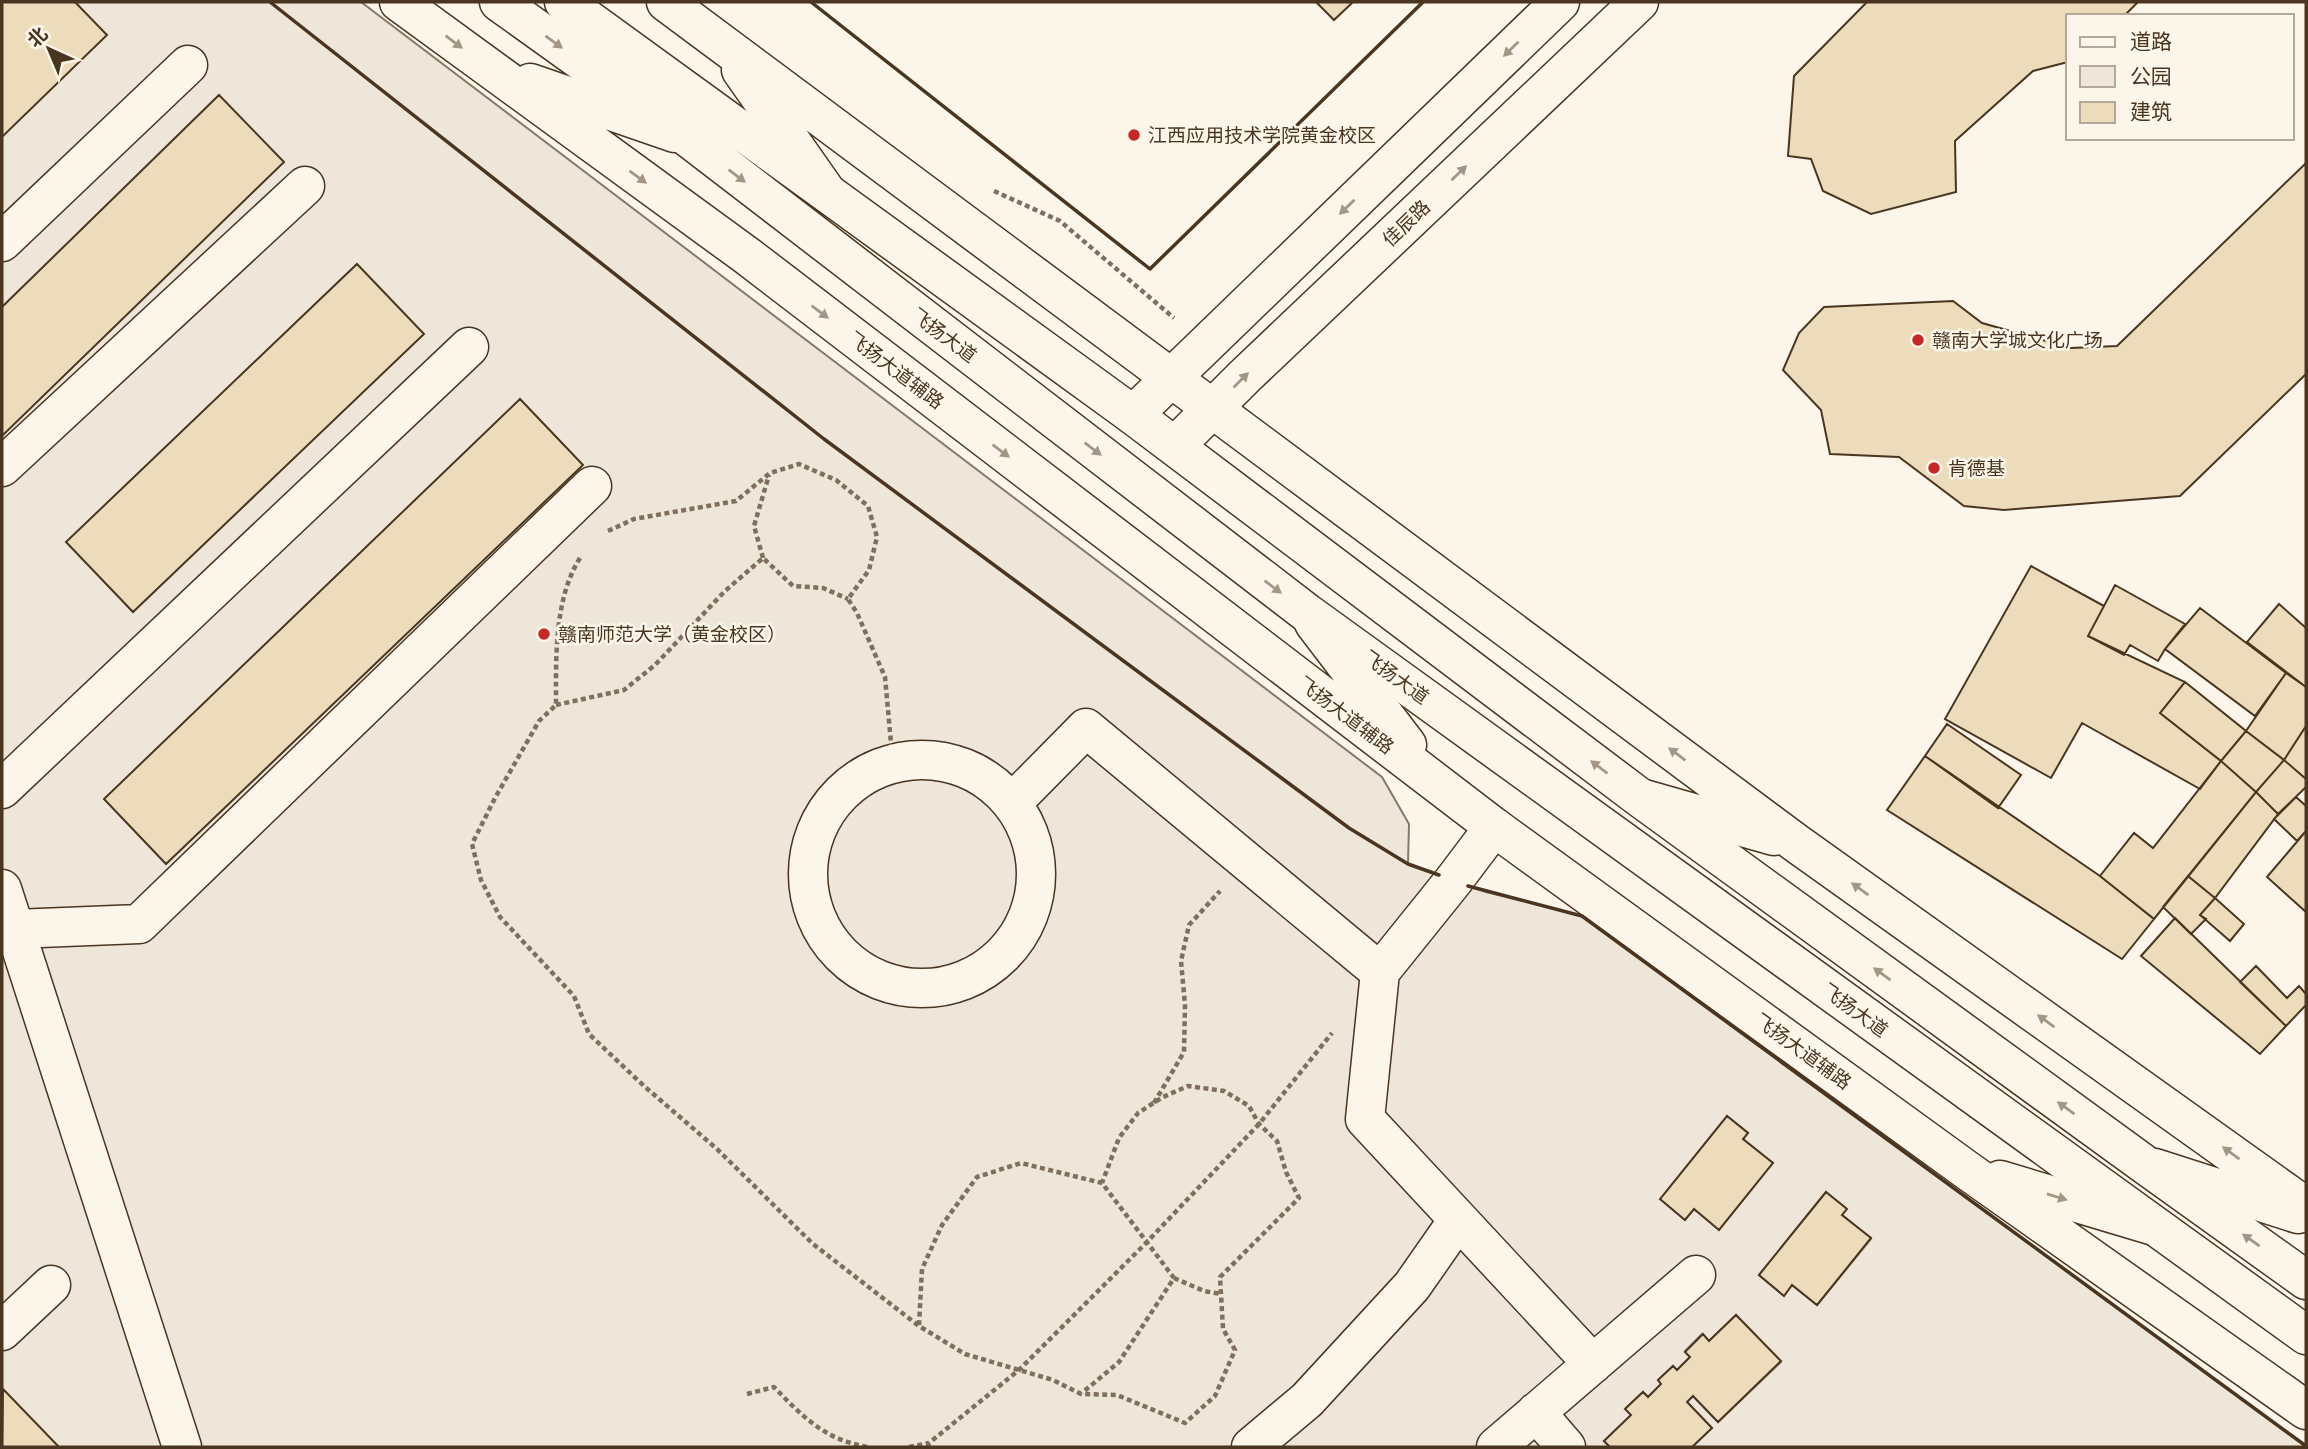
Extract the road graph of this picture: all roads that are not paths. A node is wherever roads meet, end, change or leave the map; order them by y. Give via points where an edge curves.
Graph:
1 (399, 2) edge
2 (499, 2) edge
3 (564, 2) edge
4 (666, 2) edge
5 (1560, 2) edge
6 (1639, 2) edge
7 (722, 41) junction
8 (188, 65) dead end
9 (491, 70) junction
10 (686, 136) junction
11 (305, 186) dead end
12 (826, 191) junction
13 (2, 242) edge
14 (469, 346) dead end
15 (1172, 377) junction
16 (1214, 408) junction
17 (1133, 415) junction
18 (1175, 446) junction
19 (2, 467) edge
20 (592, 486) dead end
21 (1307, 613) junction
22 (1437, 785) junction
23 (2, 789) edge
24 (1639, 797) junction
25 (1012, 803) junction
26 (1493, 827) junction
27 (1796, 843) junction
28 (2, 889) edge
29 (15, 929) junction
30 (1380, 972) junction
31 (2144, 1164) junction
32 (1968, 1171) junction
33 (2306, 1207) edge
34 (2306, 1217) edge
35 (1458, 1220) junction
36 (2154, 1226) junction
37 (1696, 1275) dead end
38 (2306, 1280) edge
39 (51, 1285) dead end
40 (2, 1331) edge
41 (2306, 1335) edge
42 (1593, 1364) junction
43 (2306, 1410) edge
44 (1536, 1412) junction
45 (182, 1447) edge
46 (1251, 1447) edge
47 (1496, 1447) edge
48 (1566, 1447) edge

1 -> 9 street, 飞扬大道辅路
2 -> 10 street, 飞扬大道
3 - 12 street
4 - 7 street
5 -> 15 street
16 -> 6 street, 佳辰路
7 - 12 street
7 - 15 street
8 - 13 street
9 - 10 street
9 -> 22 street, 飞扬大道辅路 via 746,255
10 -> 21 street, 飞扬大道
11 - 19 street
12 - 17 street
14 - 23 street
15 - 16 street
15 - 17 street
16 - 18 street, 佳辰路
27 -> 16 street
17 - 18 street
24 -> 18 street
20 - 29 street via 139,924
21 - 22 street
21 - 36 street, 飞扬大道
22 - 26 street, 飞扬大道辅路
24 - 27 street
31 -> 24 street
25 - 25 street via 1029,834 1037,870 1032,905 1017,938 993,964 961,982 926,989 890,984 858,969 832,945 813,910 807,871 816,832 837,798 868,774 893,765 945,762 983,776
25 - 30 street via 1086,728
26 - 30 street
26 - 32 street, 飞扬大道辅路
33 -> 27 street
28 - 29 street
29 - 45 street
30 - 35 street via 1364,1119
31 - 34 street
38 -> 31 street
32 -> 36 street
32 - 43 street, 飞扬大道辅路
35 - 42 street
35 - 46 street via 1412,1286 1307,1400
36 - 41 street, 飞扬大道
37 - 42 street
39 - 40 street
42 - 44 street
44 - 47 street
44 - 48 street

